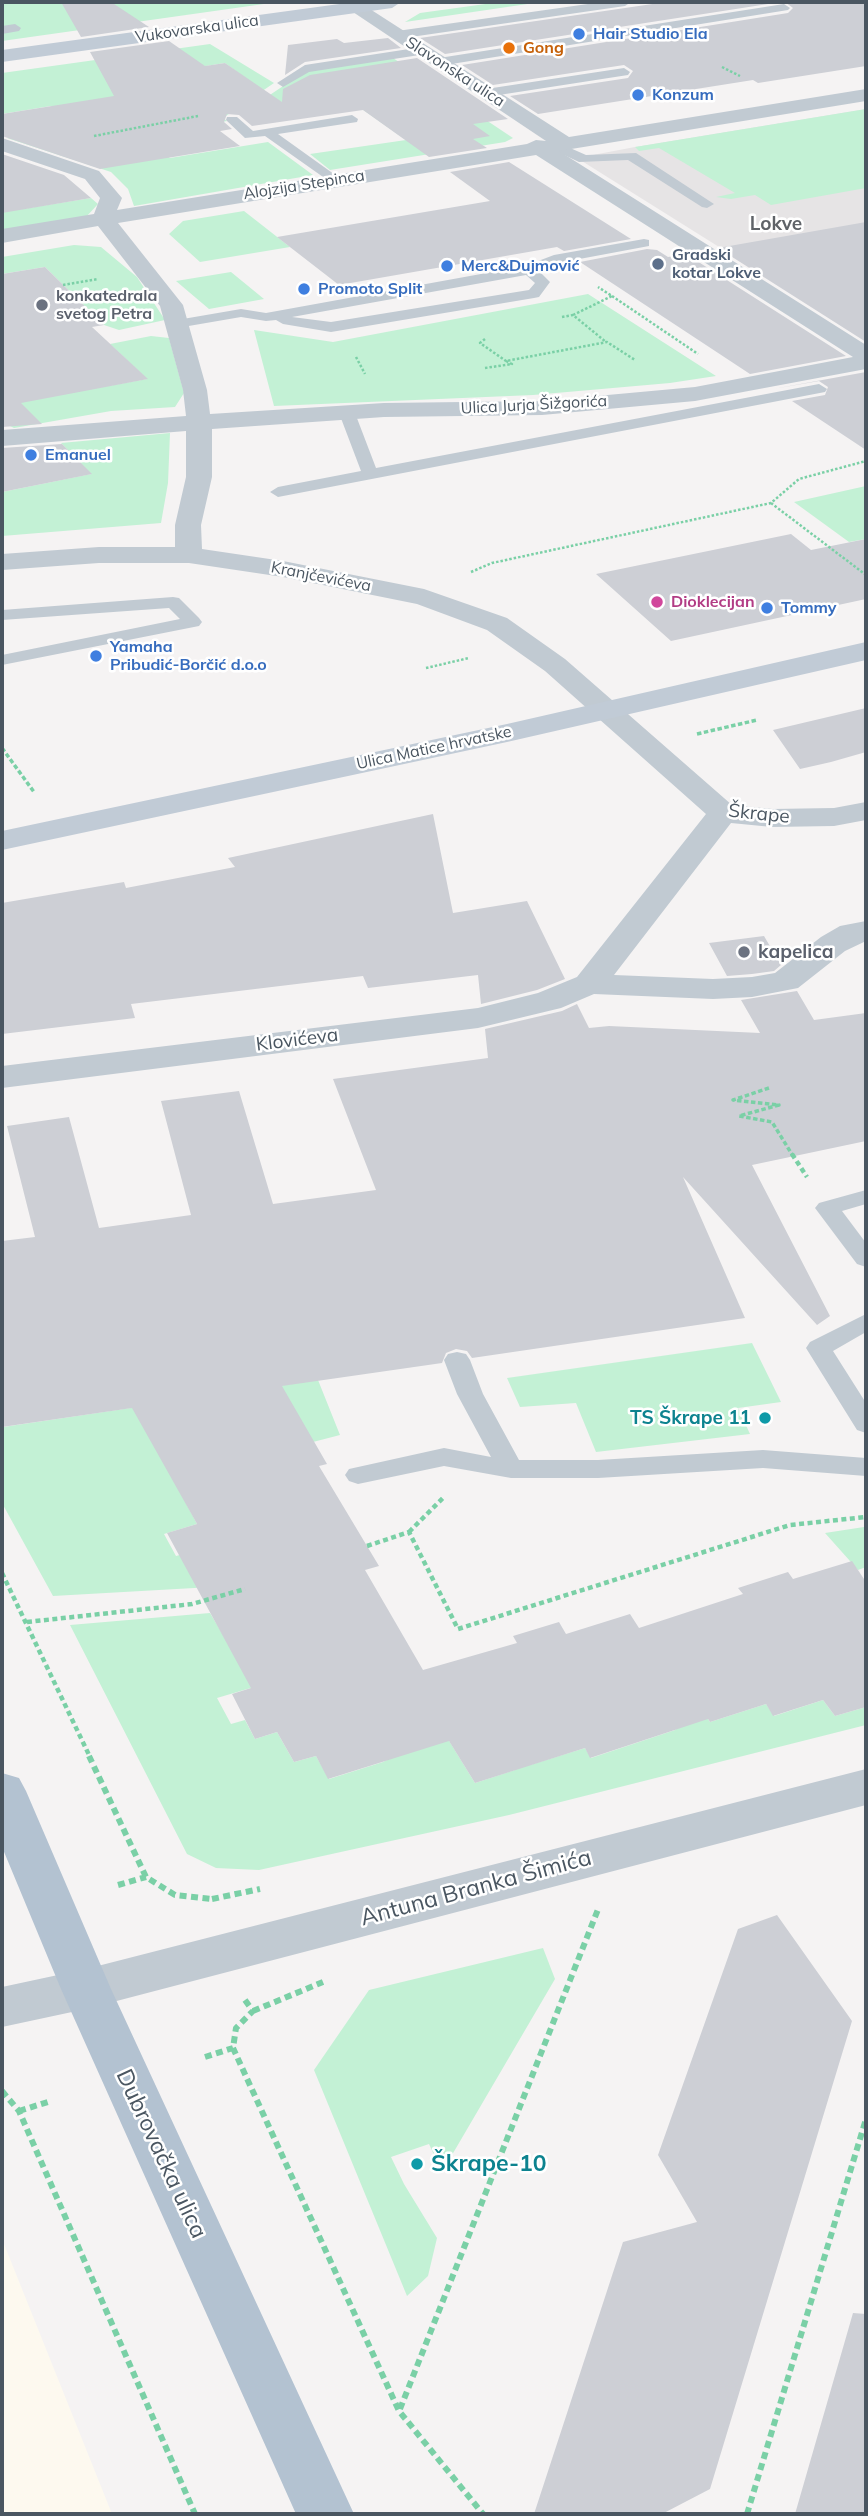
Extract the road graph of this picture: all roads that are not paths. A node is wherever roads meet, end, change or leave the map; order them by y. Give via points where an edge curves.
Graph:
1 (392, 2) edge
2 (625, 2) edge
3 (351, 4) edge
4 (784, 8) dead end
5 (15, 28) dead end
6 (2, 30) edge
7 (397, 35) junction
8 (422, 51) junction
9 (2, 56) edge
10 (439, 62) junction
11 (624, 72) dead end
12 (283, 83) dead end
13 (486, 93) junction
14 (866, 95) edge
15 (352, 119) dead end
16 (232, 120) dead end
17 (267, 132) junction
18 (2, 144) edge
19 (550, 144) junction
20 (333, 180) junction
21 (707, 204) dead end
22 (103, 219) junction
23 (2, 236) edge
24 (644, 243) dead end
25 (529, 270) junction
26 (265, 317) junction
27 (177, 324) junction
28 (866, 355) edge
29 (866, 362) edge
30 (819, 389) dead end
31 (347, 413) junction
32 (199, 422) junction
33 (2, 438) edge
34 (370, 474) junction
35 (278, 492) dead end
36 (189, 555) junction
37 (2, 562) edge
38 (2, 615) edge
39 (866, 651) edge
40 (2, 660) edge
41 (606, 710) junction
42 (866, 811) edge
43 (723, 813) junction
44 (2, 841) edge
45 (866, 932) edge
46 (589, 984) junction
47 (2, 1077) edge
48 (866, 1197) edge
49 (866, 1259) edge
50 (866, 1322) edge
51 (457, 1360) dead end
52 (866, 1424) edge
53 (866, 1466) edge
54 (511, 1469) junction
55 (358, 1475) dead end
56 (866, 1787) edge
57 (2, 1791) edge
58 (86, 1989) junction
59 (2, 2007) edge
60 (326, 2514) edge

1 - 3 street, Vukovarska ulica
2 - 7 lane
3 - 7 street, Slavonska ulica
3 - 9 street, Vukovarska ulica
4 - 10 lane
5 - 6 lane
7 - 8 street, Slavonska ulica
8 - 10 street, Slavonska ulica
8 - 12 lane via 305,69
10 - 13 street, Slavonska ulica
11 - 13 lane
13 - 19 street, Slavonska ulica
14 - 19 street, Alojzija Stepinca
15 - 17 lane
16 - 17 lane via 250,135
17 - 20 lane
18 - 22 street via 92,175 111,198
19 - 20 street, Alojzija Stepinca
19 - 21 lane via 584,159 631,156
19 - 28 street, Slavonska ulica
20 - 22 street, Alojzija Stepinca
22 - 23 street, Alojzija Stepinca
22 - 27 street via 171,305
24 - 25 lane via 554,259
25 - 26 lane
25 - 26 lane via 543,282 534,293 331,327
26 - 27 lane via 241,313
27 - 32 street
29 - 31 street, Ulica Jurja Šižgorića via 695,394 542,408
30 - 34 lane
31 - 32 street, Ulica Jurja Šižgorića
31 - 34 lane
32 - 33 street, Ulica Jurja Šižgorića
32 - 36 street via 199,477 188,525
34 - 35 lane
36 - 37 street, Kranjčevićeva
36 - 41 street, Kranjčevićeva via 424,597 497,624 555,665
38 - 40 lane via 173,602 193,622
39 - 41 street, Ulica Matice hrvatske
41 - 43 street, Škrape
41 - 44 street, Ulica Matice hrvatske
42 - 43 street, Škrape via 834,817 772,818
43 - 46 street, Klovićeva
45 - 46 street, Klovićeva via 852,933 833,944 786,981 713,989
46 - 47 street, Klovićeva via 549,1001 478,1018
48 - 49 lane via 827,1208
50 - 52 lane via 818,1348
51 - 54 lane
53 - 54 lane via 763,1459
54 - 55 lane via 444,1457
56 - 58 street, Antuna Branka Šimića
57 - 58 main road, Dubrovačka ulica
58 - 59 street, Antuna Branka Šimića
58 - 60 main road, Dubrovačka ulica

